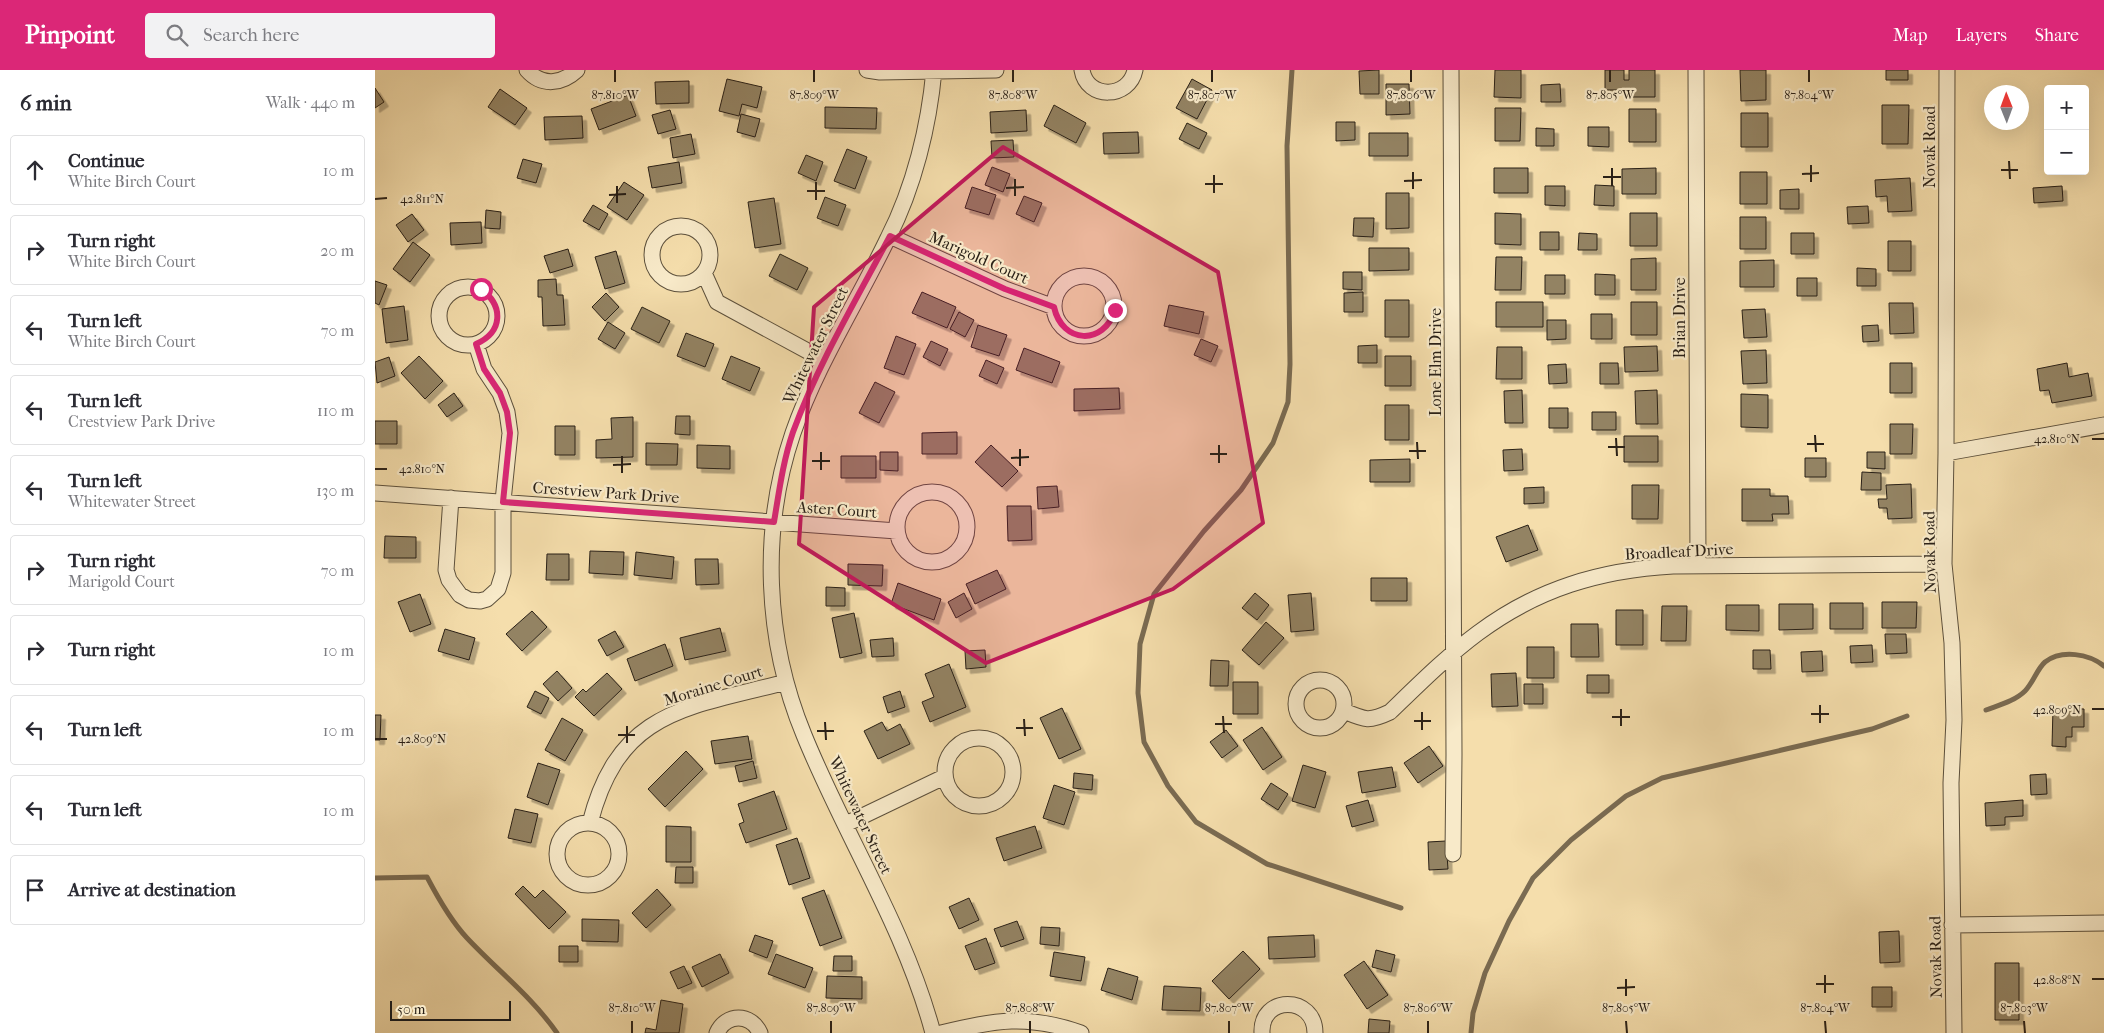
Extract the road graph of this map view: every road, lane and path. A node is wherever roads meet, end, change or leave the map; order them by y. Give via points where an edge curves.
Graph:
1 (527, 70) edge
2 (577, 70) edge
3 (867, 70) edge
4 (996, 70) edge
5 (1081, 70) edge
6 (1135, 70) edge
7 (1451, 70) edge
8 (1696, 70) edge
9 (1947, 70) edge
10 (934, 71) edge
11 (890, 236) junction
12 (704, 273) dead end
13 (1054, 307) junction
14 (476, 344) dead end
15 (824, 360) junction
16 (2104, 425) edge
17 (1946, 453) junction
18 (375, 493) edge
19 (451, 498) junction
20 (503, 502) junction
21 (774, 522) junction
22 (897, 530) junction
23 (1944, 564) junction
24 (1698, 566) junction
25 (1454, 653) junction
26 (786, 682) junction
27 (1344, 711) dead end
28 (944, 777) junction
29 (590, 823) junction
30 (845, 824) junction
31 (1453, 854) dead end
32 (2104, 923) edge
33 (1952, 925) junction
34 (717, 1033) edge
35 (760, 1033) edge
36 (933, 1033) edge
37 (941, 1033) edge
38 (1081, 1033) edge
39 (1262, 1033) edge
40 (1315, 1033) edge
41 (1955, 1033) edge

1 - 2 street via 540,80 550,82 560,81
3 - 10 street
4 - 10 street
5 - 6 street via 1087,83 1103,92 1122,89 1129,84
7 - 25 street, Lone Elm Drive
8 - 24 street, Brian Drive
9 - 17 street, Novak Road
10 - 11 street, Whitewater Street via 919,153
11 - 13 street, Marigold Court via 1005,289
11 - 15 street, Whitewater Street
12 - 15 street via 717,302
13 - 13 street via 1060,324 1066,330 1083,336 1092,335 1107,326 1115,310 1111,290 1096,278 1086,275 1067,281 1055,297
14 - 20 street via 484,369 500,393 507,412 510,433
15 - 21 street, Whitewater Street via 793,434
16 - 17 street
17 - 23 street, Novak Road
18 - 19 street, Crestview Park Drive
19 - 20 street, Crestview Park Drive
19 - 20 street via 446,570 459,595 469,600 487,598 502,582
20 - 21 street, Crestview Park Drive
21 - 22 street, Aster Court
21 - 26 street, Whitewater Street via 771,563 773,609
22 - 22 street via 902,508 910,499 933,491 955,500 967,520 961,546 948,558 937,561 921,559 906,551
23 - 24 street, Broadleaf Drive
23 - 33 street, Novak Road via 1952,643 1954,720
24 - 25 street, Broadleaf Drive via 1643,568 1571,583 1507,613
25 - 27 street, Broadleaf Drive via 1390,712 1374,720 1358,718
25 - 31 street, Lone Elm Drive
26 - 29 street, Moraine Court via 685,708 643,730 613,764 596,798
26 - 30 street, Whitewater Street via 804,736
28 - 28 street via 960,801 984,806 1005,794 1013,777 1013,767 1003,748 984,738 973,738 963,741 948,756
28 - 30 street
29 - 29 street via 570,829 558,845 556,855 564,874 581,885 596,884 609,877 619,859 612,835 600,825
30 - 36 street, Whitewater Street via 902,942
32 - 33 street
33 - 41 street, Novak Road
34 - 35 street via 722,1025 735,1018 750,1020
37 - 38 street via 992,1021 1018,1020 1043,1022
39 - 40 street via 1264,1019 1269,1012 1284,1004 1307,1012

